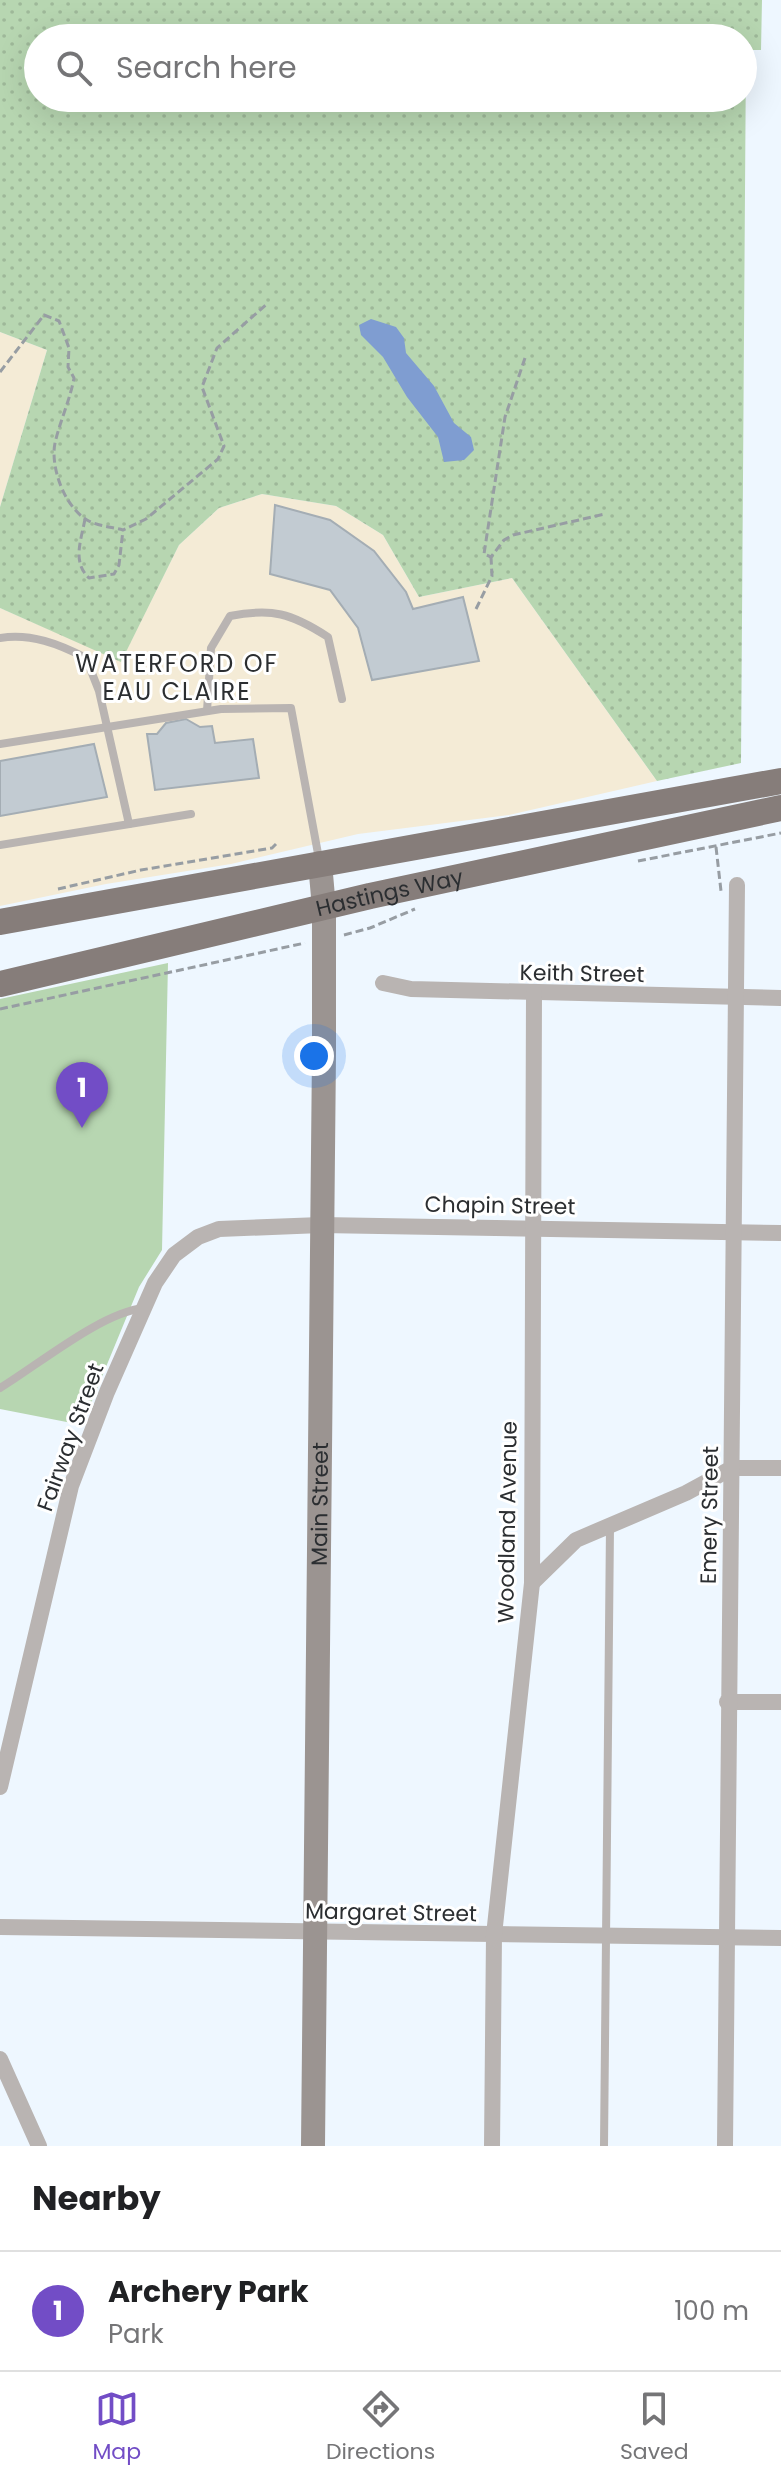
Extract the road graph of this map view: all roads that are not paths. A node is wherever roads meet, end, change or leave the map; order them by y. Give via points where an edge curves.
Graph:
1 (0, 638) edge
2 (342, 699) dead end
3 (207, 711) junction
4 (106, 727) junction
5 (0, 744) edge
6 (781, 781) edge
7 (781, 808) edge
8 (191, 814) dead end
9 (129, 824) junction
10 (0, 845) edge
11 (320, 863) junction
12 (737, 885) dead end
13 (324, 908) junction
14 (0, 922) edge
15 (383, 983) dead end
16 (0, 984) edge
17 (534, 994) junction
18 (781, 998) edge
19 (736, 999) junction
20 (321, 1225) junction
21 (532, 1227) junction
22 (219, 1229) joint
23 (731, 1232) junction
24 (781, 1233) edge
25 (144, 1308) junction
26 (0, 1388) edge
27 (732, 1468) junction
28 (781, 1468) edge
29 (610, 1525) junction
30 (532, 1583) junction
31 (727, 1702) junction
32 (781, 1702) edge
33 (0, 1787) edge
34 (0, 1927) edge
35 (317, 1934) junction
36 (494, 1935) junction
37 (605, 1936) junction
38 (728, 1938) junction
39 (781, 1938) edge
40 (0, 2059) edge
41 (39, 2146) edge
42 (313, 2146) edge
43 (492, 2146) edge
44 (604, 2146) edge
45 (725, 2146) edge

1 - 4 lane via 54,642 86,658
2 - 3 lane via 328,637 303,621 262,610 230,616 211,648
3 - 4 lane
3 - 11 lane via 291,708
4 - 5 lane
4 - 9 lane
6 - 11 main road, Hastings Way
7 - 13 main road, Hastings Way
8 - 9 lane
9 - 10 lane
11 - 13 street, Main Street
11 - 14 main road, Hastings Way
12 - 19 street, Emery Street
13 - 16 main road, Hastings Way
13 - 20 street, Main Street
15 - 17 street, Keith Street
17 - 19 street, Keith Street
17 - 21 street, Woodland Avenue
18 - 19 street, Keith Street
19 - 23 street, Emery Street
20 - 21 street, Chapin Street
20 - 22 street, Chapin Street
20 - 35 street, Main Street
21 - 23 street, Chapin Street
21 - 30 street, Woodland Avenue
22 - 25 street, Fairway Street via 174,1255
23 - 24 street, Chapin Street
23 - 27 street, Emery Street
25 - 26 lane via 124,1310
25 - 33 street, Fairway Street via 71,1486
27 - 28 street
27 - 29 street
27 - 31 street, Emery Street
29 - 30 street via 576,1540
29 - 37 lane
30 - 36 street, Woodland Avenue
31 - 32 street
31 - 38 street, Emery Street
34 - 35 street, Margaret Street
35 - 36 street, Margaret Street
35 - 42 street, Main Street
36 - 37 street, Margaret Street
36 - 43 street, Woodland Avenue
37 - 38 street, Margaret Street
37 - 44 lane
38 - 39 street, Margaret Street
38 - 45 street, Emery Street
40 - 41 street

